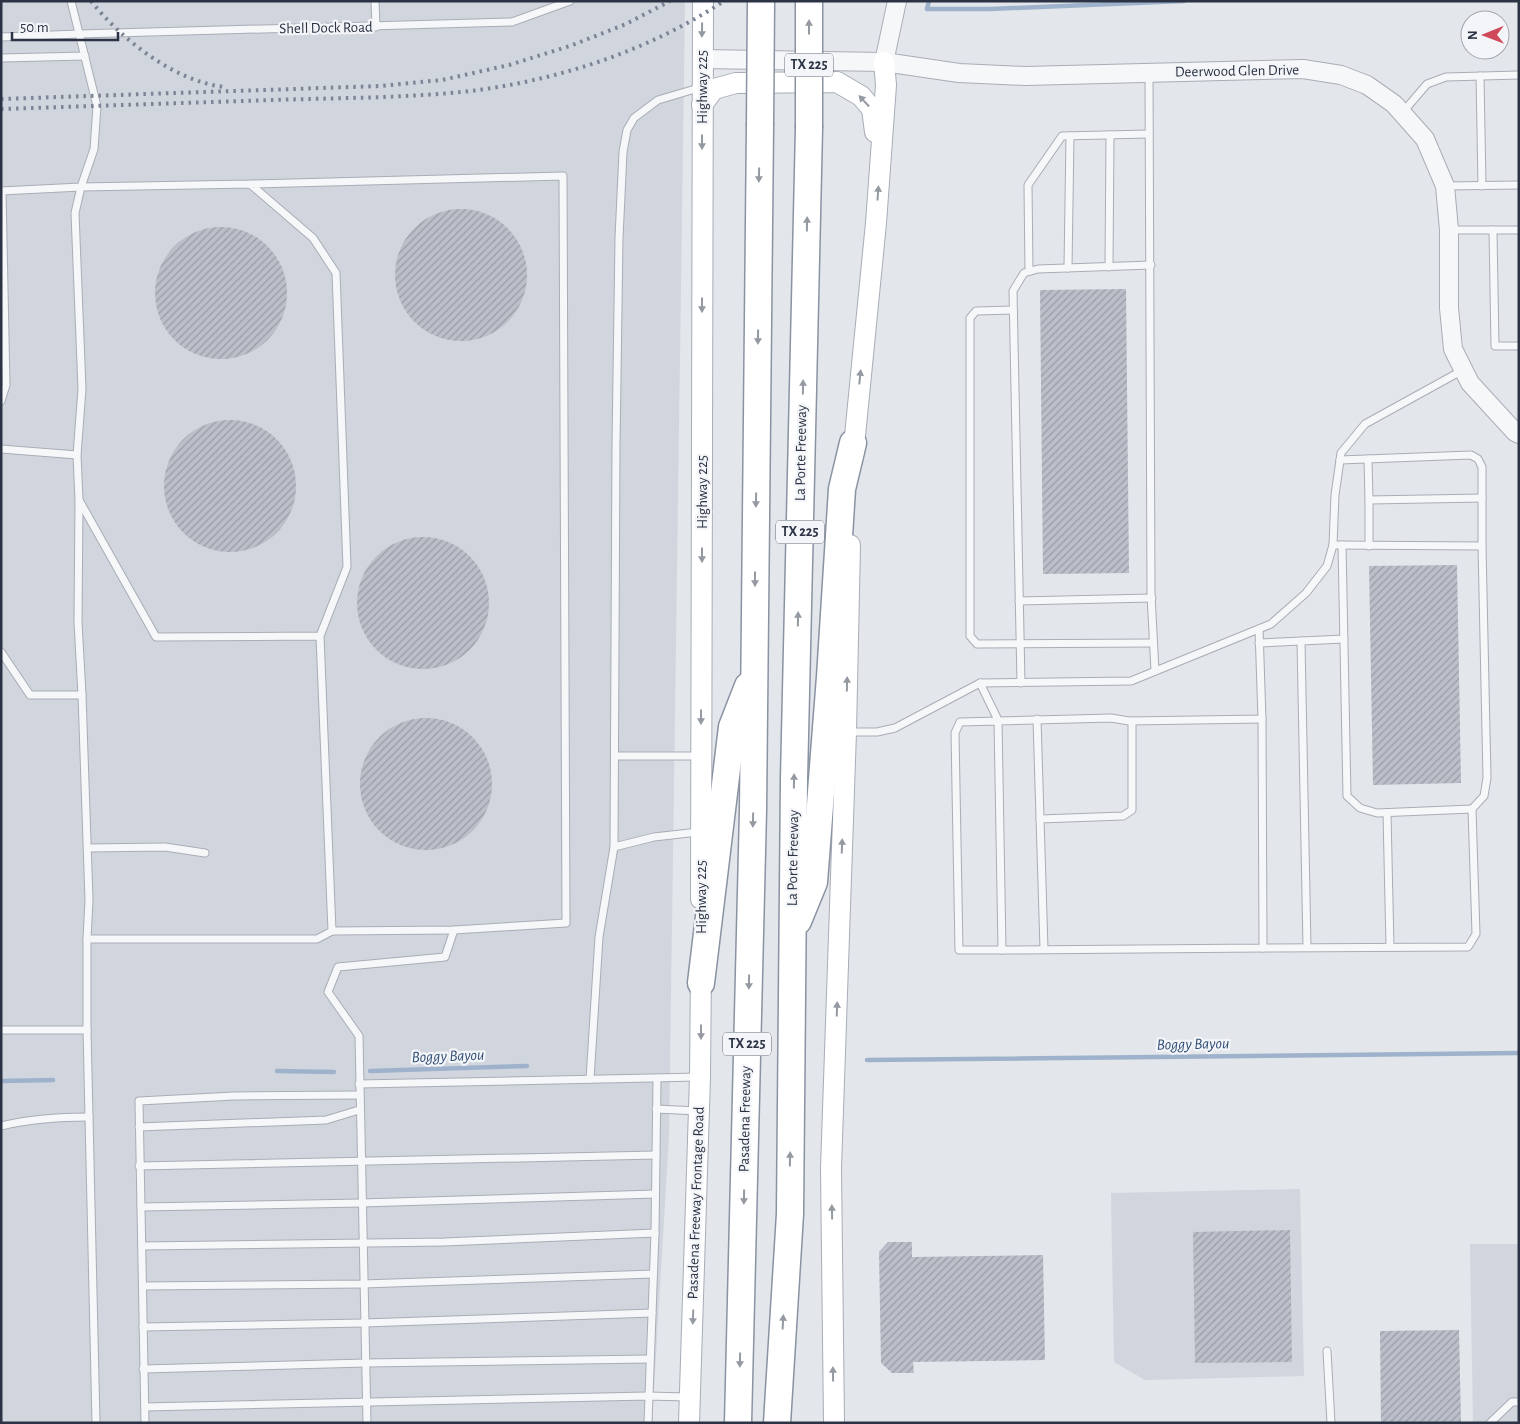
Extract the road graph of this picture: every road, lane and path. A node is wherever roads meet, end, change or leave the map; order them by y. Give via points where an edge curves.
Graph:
1 (71, 1) edge
2 (375, 1) edge
3 (570, 1) edge
4 (703, 1) edge
5 (761, 1) edge
6 (809, 1) edge
7 (897, 1) edge
8 (376, 27) junction
9 (78, 34) junction
10 (1, 37) edge
11 (85, 56) junction
12 (1, 58) edge
13 (702, 58) junction
14 (884, 62) junction
15 (1150, 73) junction
16 (1519, 75) edge
17 (1480, 76) junction
18 (702, 96) junction
19 (1402, 113) junction
20 (1149, 134) junction
21 (1110, 135) junction
22 (1070, 136) junction
23 (881, 164) junction
24 (250, 184) junction
25 (1519, 185) edge
26 (1445, 186) junction
27 (1482, 186) junction
28 (81, 187) junction
29 (1, 192) edge
30 (1449, 230) junction
31 (1493, 230) junction
32 (1519, 230) edge
33 (1151, 265) junction
34 (1109, 267) junction
35 (1068, 268) junction
36 (1029, 271) junction
37 (1013, 310) junction
38 (1519, 346) edge
39 (1464, 369) junction
40 (1, 401) edge
41 (1519, 434) edge
42 (853, 443) junction
43 (1, 449) edge
44 (77, 455) junction
45 (1368, 459) junction
46 (1340, 460) junction
47 (1482, 498) junction
48 (79, 500) junction
49 (1369, 500) junction
50 (1333, 545) junction
51 (1342, 545) junction
52 (1369, 546) junction
53 (1482, 546) junction
54 (1152, 598) junction
55 (1019, 601) junction
56 (1259, 629) junction
57 (320, 636) junction
58 (1344, 639) junction
59 (1301, 641) junction
60 (1154, 643) junction
61 (1259, 643) junction
62 (1020, 644) junction
63 (1, 652) edge
64 (755, 666) junction
65 (1155, 671) junction
66 (1021, 682) junction
67 (980, 683) junction
68 (82, 695) junction
69 (1037, 719) junction
70 (1262, 719) junction
71 (998, 720) junction
72 (1132, 720) junction
73 (846, 732) junction
74 (615, 756) junction
75 (701, 756) junction
76 (1472, 809) junction
77 (1387, 812) junction
78 (1040, 819) junction
79 (701, 832) junction
80 (614, 847) junction
81 (88, 848) junction
82 (205, 853) dead end
83 (454, 930) junction
84 (332, 931) junction
85 (792, 935) junction
86 (87, 939) junction
87 (1307, 947) junction
88 (1390, 947) junction
89 (1263, 948) junction
90 (1044, 949) junction
91 (1002, 950) junction
92 (701, 983) junction
93 (1, 1030) edge
94 (87, 1030) junction
95 (700, 1077) junction
96 (590, 1079) junction
97 (657, 1079) junction
98 (359, 1084) junction
99 (359, 1095) junction
100 (656, 1109) junction
101 (359, 1110) junction
102 (699, 1111) junction
103 (89, 1117) junction
104 (1, 1126) edge
105 (139, 1127) junction
106 (656, 1155) junction
107 (361, 1162) junction
108 (139, 1166) junction
109 (655, 1194) junction
110 (361, 1203) junction
111 (141, 1207) junction
112 (655, 1233) junction
113 (362, 1242) junction
114 (142, 1246) junction
115 (653, 1274) junction
116 (363, 1284) junction
117 (143, 1286) junction
118 (652, 1313) junction
119 (364, 1323) junction
120 (143, 1327) junction
121 (1327, 1351) dead end
122 (650, 1358) junction
123 (365, 1363) junction
124 (143, 1369) junction
125 (648, 1396) junction
126 (690, 1397) junction
127 (366, 1402) junction
128 (1519, 1402) edge
129 (145, 1408) junction
130 (96, 1423) edge
131 (145, 1423) edge
132 (367, 1423) edge
133 (648, 1423) edge
134 (688, 1423) edge
135 (738, 1423) edge
136 (777, 1423) edge
137 (834, 1423) edge
138 (1331, 1423) edge
139 (1490, 1423) edge

1 - 9 lane
2 - 8 lane
3 - 8 lane, Shell Dock Road via 512,22
4 -> 13 main road, Highway 225
5 -> 64 highway, TX 225, bridge
85 -> 6 highway, La Porte Freeway / TX 225, bridge
7 - 14 street
8 - 9 lane, Shell Dock Road
9 - 10 lane, Shell Dock Road
9 - 11 lane
11 - 12 lane
11 - 28 lane via 97,106 94,149
13 - 14 street, Deerwood Glen Drive
13 - 18 main road, Highway 225
14 - 15 street, Deerwood Glen Drive via 959,73 1025,76
14 - 23 main road via 886,85
15 - 19 street, Deerwood Glen Drive via 1303,69 1340,74 1367,85
15 - 20 lane
16 - 17 lane
17 - 19 lane via 1446,77 1427,84
17 - 27 lane
23 -> 18 main road via 872,109 861,96 837,82 736,83
18 - 74 lane via 658,100 634,118 627,130 622,152
18 -> 75 main road, Highway 225
19 - 26 street, Deerwood Glen Drive via 1425,139
20 - 21 lane
20 - 33 lane
21 - 22 lane
21 - 34 lane
22 - 35 lane
22 - 36 lane via 1062,136 1028,185
42 -> 23 main road
24 - 28 lane
24 - 57 lane via 313,238 336,273 347,567
24 - 83 lane via 563,176 566,923
25 - 27 lane
26 - 27 lane
26 - 30 street, Deerwood Glen Drive
28 - 29 lane
28 - 44 lane via 75,213 82,389
29 - 40 lane via 6,385
30 - 31 lane
30 - 39 street, Deerwood Glen Drive via 1454,349
31 - 32 lane
31 - 38 lane via 1495,346
33 - 34 lane
33 - 54 lane
34 - 35 lane
35 - 36 lane
36 - 37 lane via 1024,273 1013,291
37 - 55 lane
37 - 62 lane via 976,311 970,318 970,636 977,644
39 - 41 street, Deerwood Glen Drive via 1470,383
39 - 46 lane via 1365,424 1341,453
73 -> 42 main road
42 - 85 highway via 842,489 814,882
43 - 44 lane
44 - 48 lane
45 - 46 lane
45 - 47 lane via 1471,455 1482,466
45 - 49 lane
46 - 50 lane
47 - 49 lane
47 - 53 lane
48 - 57 lane via 156,637
48 - 68 lane via 78,622
49 - 52 lane
50 - 51 lane
50 - 56 lane via 1327,566 1306,593 1270,624
51 - 52 lane
51 - 58 lane
52 - 53 lane
53 - 76 lane via 1487,778 1484,796
54 - 55 lane
54 - 60 lane
55 - 62 lane
56 - 61 lane
56 - 65 lane
57 - 84 lane
58 - 59 lane
58 - 77 lane via 1348,796 1360,808
59 - 61 lane
59 - 87 lane
60 - 62 lane
60 - 65 lane
61 - 70 lane
62 - 66 lane
63 - 68 lane via 30,695
64 - 92 highway via 732,727
64 -> 135 highway, Pasadena Freeway / TX 225
65 - 66 lane via 1131,681
66 - 67 lane
67 - 71 lane
67 - 73 lane via 895,728 877,732
68 - 81 lane
69 - 71 lane
69 - 72 lane
69 - 78 lane
70 - 72 lane
70 - 89 lane
71 - 91 lane
71 - 91 lane via 960,722 954,733 959,950
72 - 78 lane via 1132,810 1123,816
137 -> 73 main road via 831,1168
74 - 75 lane
74 - 80 lane
75 - 79 main road, Highway 225
76 - 77 lane
76 - 88 lane via 1476,934 1468,947
77 - 88 lane
78 - 90 lane
79 - 80 lane via 654,837
79 - 92 main road, Highway 225
80 - 96 lane via 599,937
81 - 82 lane via 165,848
81 - 86 lane
83 - 84 lane
83 - 98 lane via 446,956 338,967 328,992 358,1036
84 - 86 lane via 317,939
136 -> 85 highway, TX 225 via 790,1214
86 - 94 lane
87 - 88 lane
87 - 89 lane
89 - 90 lane
90 - 91 lane
92 -> 95 main road, Pasadena Freeway Frontage Road
93 - 94 lane
94 - 103 lane
95 - 97 lane
95 - 102 main road, Pasadena Freeway Frontage Road
96 - 97 lane
96 - 98 lane
97 - 100 lane
98 - 99 lane
99 - 101 lane
99 - 105 lane via 139,1101
100 - 102 lane
100 - 106 lane
101 - 105 lane via 326,1120
101 - 107 lane
102 -> 126 main road, Pasadena Freeway Frontage Road
103 - 104 lane via 47,1118
103 - 130 lane
105 - 108 lane
106 - 107 lane
106 - 109 lane
107 - 108 lane
107 - 110 lane
108 - 111 lane
109 - 110 lane
109 - 112 lane
110 - 111 lane
110 - 113 lane
111 - 114 lane
112 - 113 lane via 444,1242
112 - 115 lane
113 - 114 lane
113 - 116 lane
114 - 117 lane
115 - 116 lane
115 - 118 lane
116 - 117 lane
116 - 119 lane
117 - 120 lane
118 - 119 lane
118 - 122 lane
119 - 120 lane
119 - 123 lane
120 - 124 lane
121 - 138 lane
122 - 123 lane
122 - 125 lane
123 - 124 lane
123 - 127 lane
124 - 129 lane
125 - 126 lane
125 - 127 lane
125 - 133 lane
126 - 134 main road, Pasadena Freeway Frontage Road
127 - 129 lane
127 - 132 lane
128 - 139 lane via 1512,1402
129 - 131 lane

